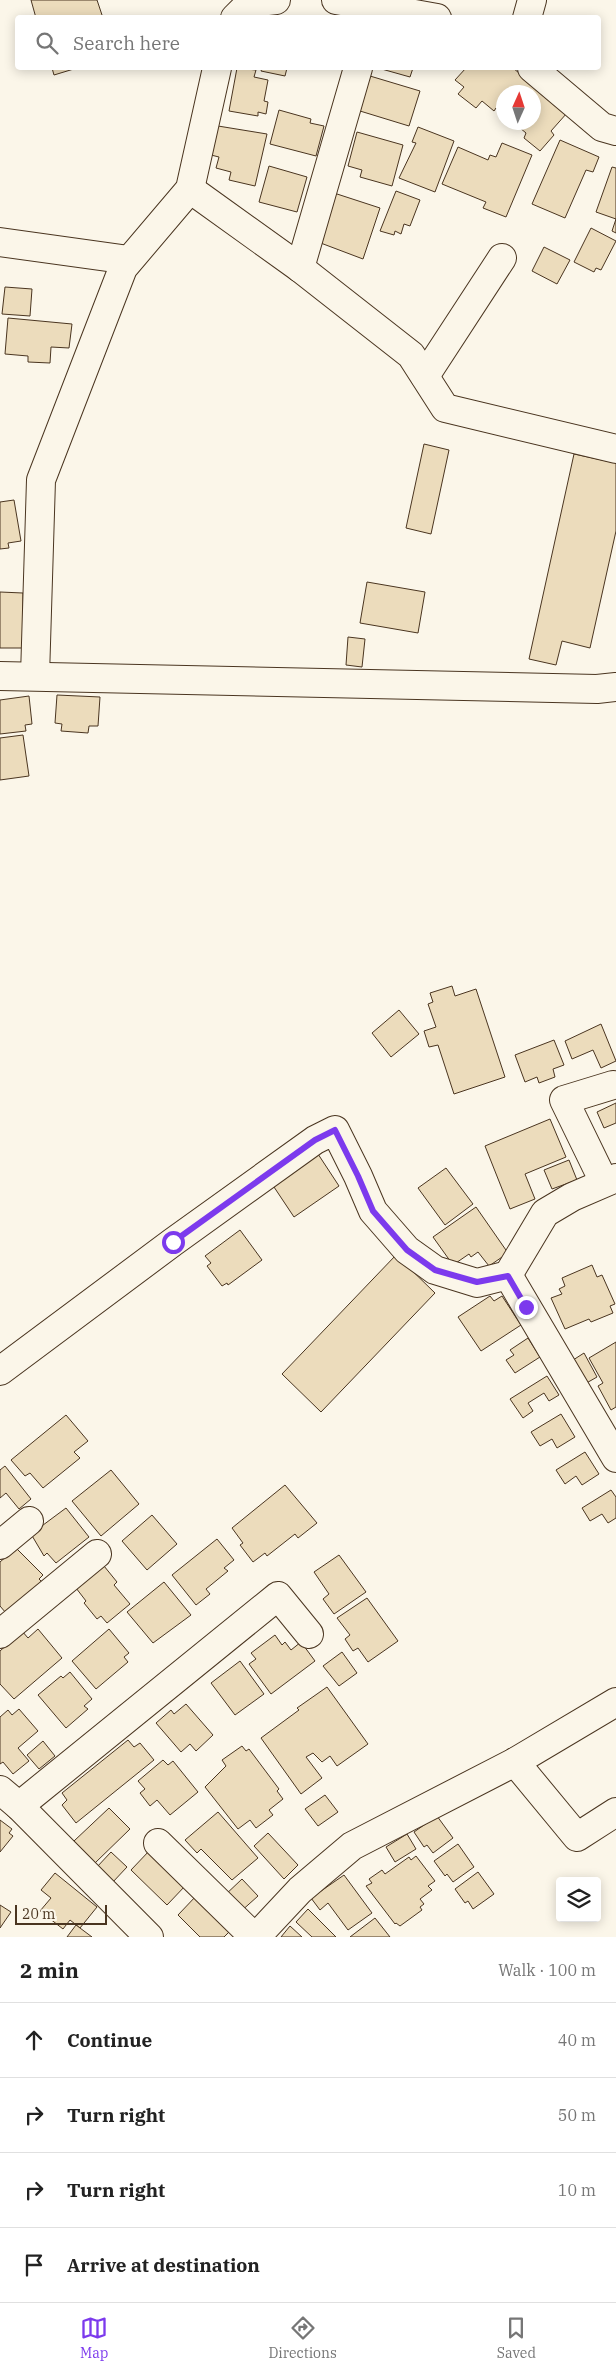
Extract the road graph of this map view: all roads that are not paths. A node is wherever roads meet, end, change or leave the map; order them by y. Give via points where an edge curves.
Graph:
1 (276, 0) edge
2 (336, 0) edge
3 (532, 0) edge
4 (244, 7) edge
5 (374, 12) edge
6 (406, 15) edge
7 (528, 15) edge
8 (217, 70) edge
9 (357, 70) edge
10 (534, 70) edge
11 (616, 131) edge
12 (190, 190) junction
13 (0, 242) edge
14 (502, 258) dead end
15 (129, 260) junction
16 (300, 268) junction
17 (425, 376) junction
18 (616, 449) edge
19 (0, 676) edge
20 (35, 676) junction
21 (616, 687) edge
22 (613, 1085) dead end
23 (610, 1180) edge
24 (508, 1276) junction
25 (0, 1371) edge
26 (616, 1458) edge
27 (30, 1521) dead end
28 (0, 1545) edge
29 (97, 1554) dead end
30 (0, 1634) edge
31 (309, 1634) dead end
32 (616, 1702) edge
33 (515, 1762) junction
34 (9, 1798) edge
35 (616, 1812) edge
36 (158, 1843) dead end
37 (140, 1934) edge
38 (255, 1937) edge

1 - 4 street
2 - 5 street
3 - 7 street
5 - 6 street
8 - 12 street
9 - 16 street
10 - 11 street via 602,127
12 - 15 street
12 - 16 street
13 - 15 street
14 - 17 street
15 - 20 street via 123,268 41,480
16 - 17 street via 411,355
17 - 18 street via 445,408
19 - 20 street
20 - 21 street via 587,689
22 - 23 street via 564,1100
23 - 24 street via 545,1213
24 - 25 street via 477,1282 435,1270 407,1250 373,1211 335,1130 315,1140 173,1242
24 - 26 street
27 - 28 street
29 - 30 street
31 - 34 street via 278,1596
32 - 33 street
33 - 35 street via 578,1837
33 - 38 street via 352,1846 300,1890
34 - 37 street
36 - 38 street

